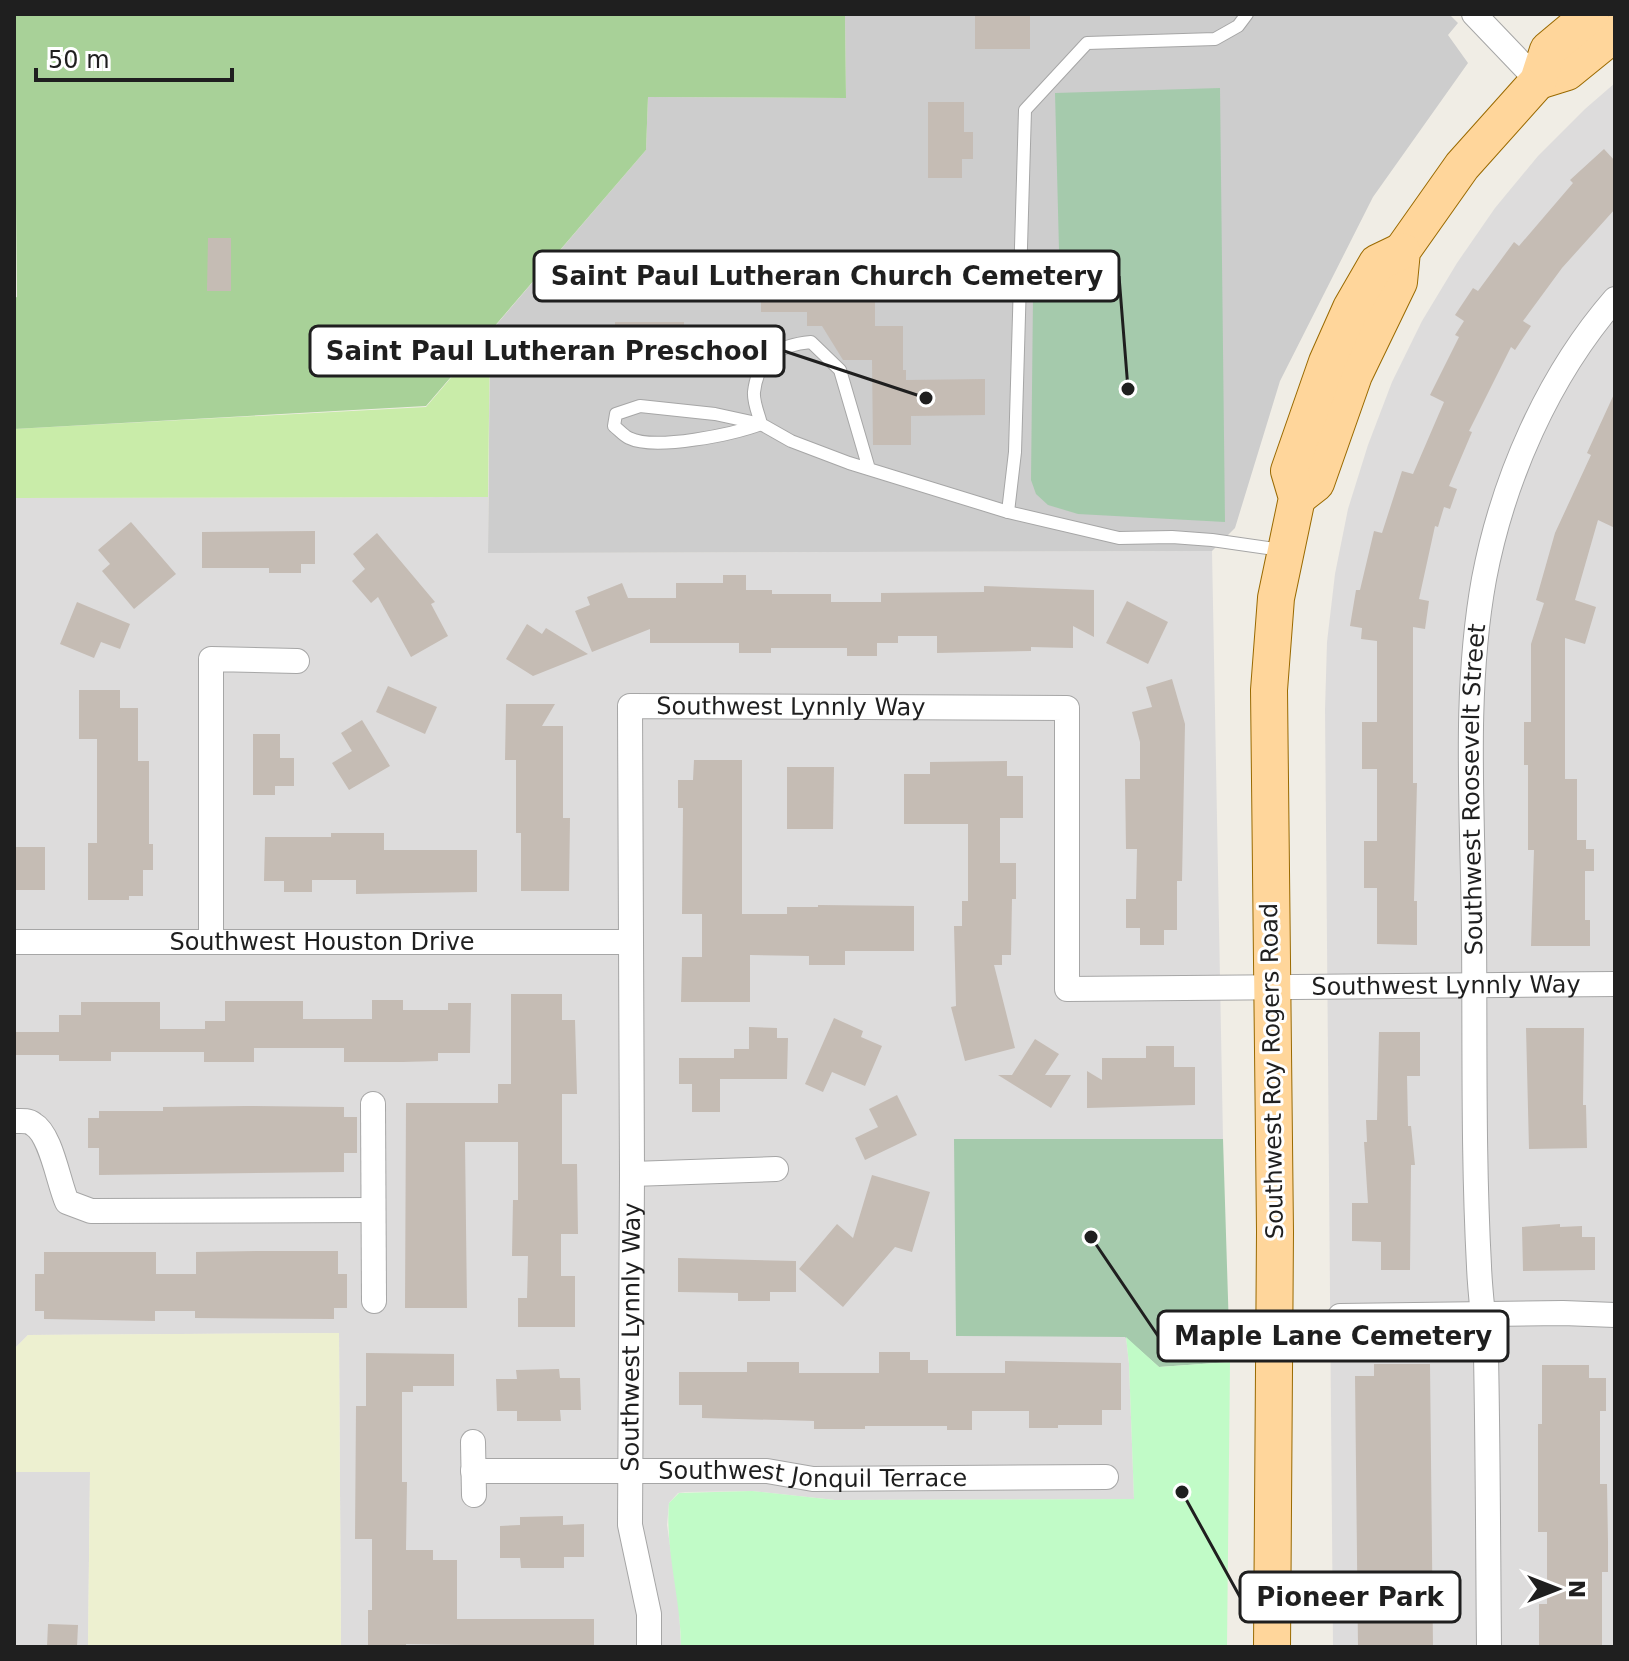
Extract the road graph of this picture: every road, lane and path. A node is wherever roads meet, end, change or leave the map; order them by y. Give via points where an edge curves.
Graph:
1 (1247, 14) edge
2 (1474, 14) edge
3 (1591, 14) edge
4 (1615, 33) edge
5 (1538, 81) junction
6 (1615, 299) edge
7 (761, 424) junction
8 (869, 469) junction
9 (1008, 512) junction
10 (1285, 551) junction
11 (297, 661) dead end
12 (211, 940) junction
13 (14, 942) edge
14 (630, 942) junction
15 (1474, 984) junction
16 (1615, 984) edge
17 (1271, 986) junction
18 (373, 1104) dead end
19 (14, 1121) edge
20 (776, 1169) dead end
21 (632, 1174) junction
22 (373, 1210) junction
23 (374, 1301) dead end
24 (1483, 1313) junction
25 (1615, 1315) edge
26 (1340, 1316) dead end
27 (473, 1442) dead end
28 (631, 1471) junction
29 (1106, 1477) dead end
30 (649, 1647) edge
31 (1272, 1647) edge
32 (1489, 1647) edge

1 - 9 lane via 1215,39 1087,43 1025,110 1015,452
2 - 5 street
3 - 5 main road, Southwest Roy Rogers Road via 1548,50
4 - 5 main road, Southwest Roy Rogers Road via 1567,72
5 - 10 main road, Southwest Roy Rogers Road via 1462,166 1402,251 1377,263 1351,308 1289,471 1297,498
6 - 15 street, Southwest Roosevelt Street via 1574,352 1530,436 1502,509 1485,577 1472,706
7 - 7 lane via 640,406 616,414 614,426 630,439 648,443 725,435
7 - 8 lane via 791,441
7 - 8 lane via 754,394 764,361 788,344 811,342 840,370
8 - 9 lane
9 - 10 lane via 1119,538 1212,540
10 - 17 main road, Southwest Roy Rogers Road via 1269,690
11 - 12 street via 211,659
12 - 13 street, Southwest Houston Drive
12 - 14 street, Southwest Houston Drive
14 - 17 street, Southwest Lynnly Way via 630,706 1067,708 1067,989
14 - 21 street, Southwest Lynnly Way
15 - 16 street, Southwest Lynnly Way
15 - 17 street, Southwest Lynnly Way
15 - 24 street, Southwest Roosevelt Street
17 - 31 main road, Southwest Roy Rogers Road
18 - 22 street
19 - 22 street via 31,1121 43,1132 67,1202 91,1211
20 - 21 street
21 - 28 street, Southwest Lynnly Way
22 - 23 street
24 - 25 street
24 - 26 street
24 - 32 street, Southwest Roosevelt Street
27 - 28 street, Southwest Jonquil Terrace via 474,1483
28 - 29 street, Southwest Jonquil Terrace via 767,1471 813,1479
28 - 30 street, Southwest Lynnly Way via 630,1525 649,1614

